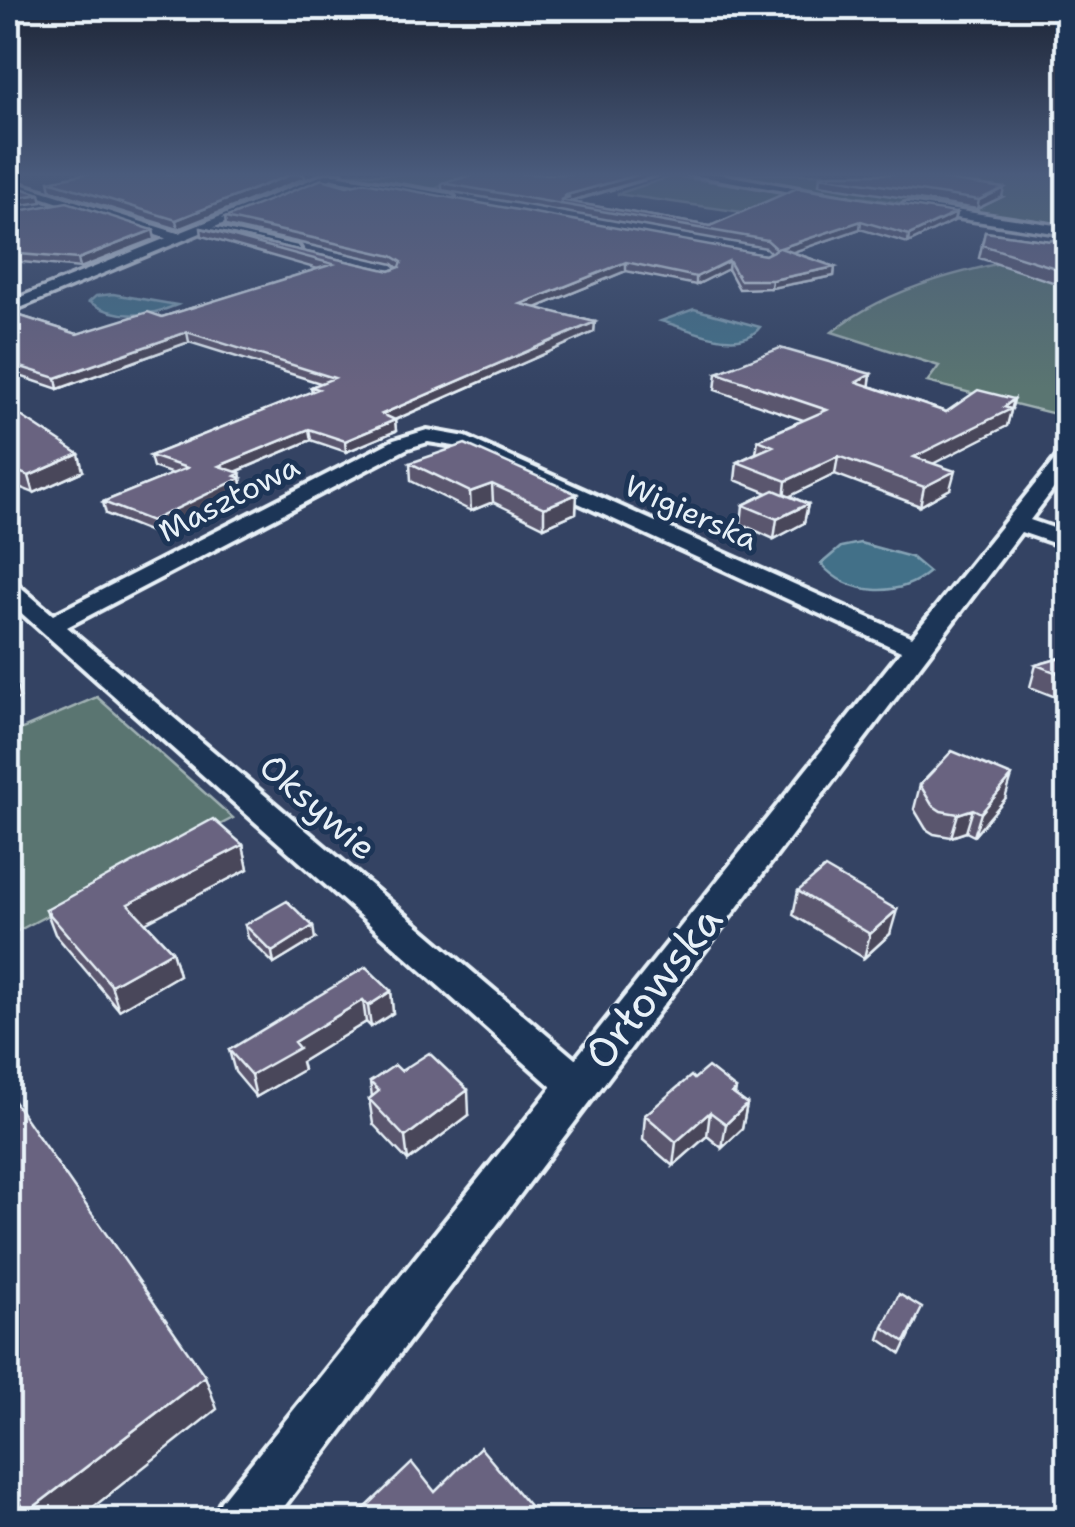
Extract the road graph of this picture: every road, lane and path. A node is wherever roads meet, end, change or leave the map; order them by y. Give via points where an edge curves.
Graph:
1 (161, 245) edge
2 (276, 245) edge
3 (317, 255) edge
4 (8, 308) edge
5 (439, 436) joint
6 (1068, 456) edge
7 (1016, 523) junction
8 (1068, 542) edge
9 (8, 589) edge
10 (50, 626) junction
11 (917, 649) junction
12 (577, 1084) junction
13 (240, 1520) edge

1 - 4 street
2 - 3 street
5 - 10 street, Masztowa via 401,444
5 - 11 street, Wigierska
6 - 7 street, Orłowska
7 - 8 street
7 - 11 street, Orłowska
9 - 10 street, Oksywie
10 - 12 street, Oksywie
11 - 12 street, Orłowska
12 - 13 street, Orłowska

